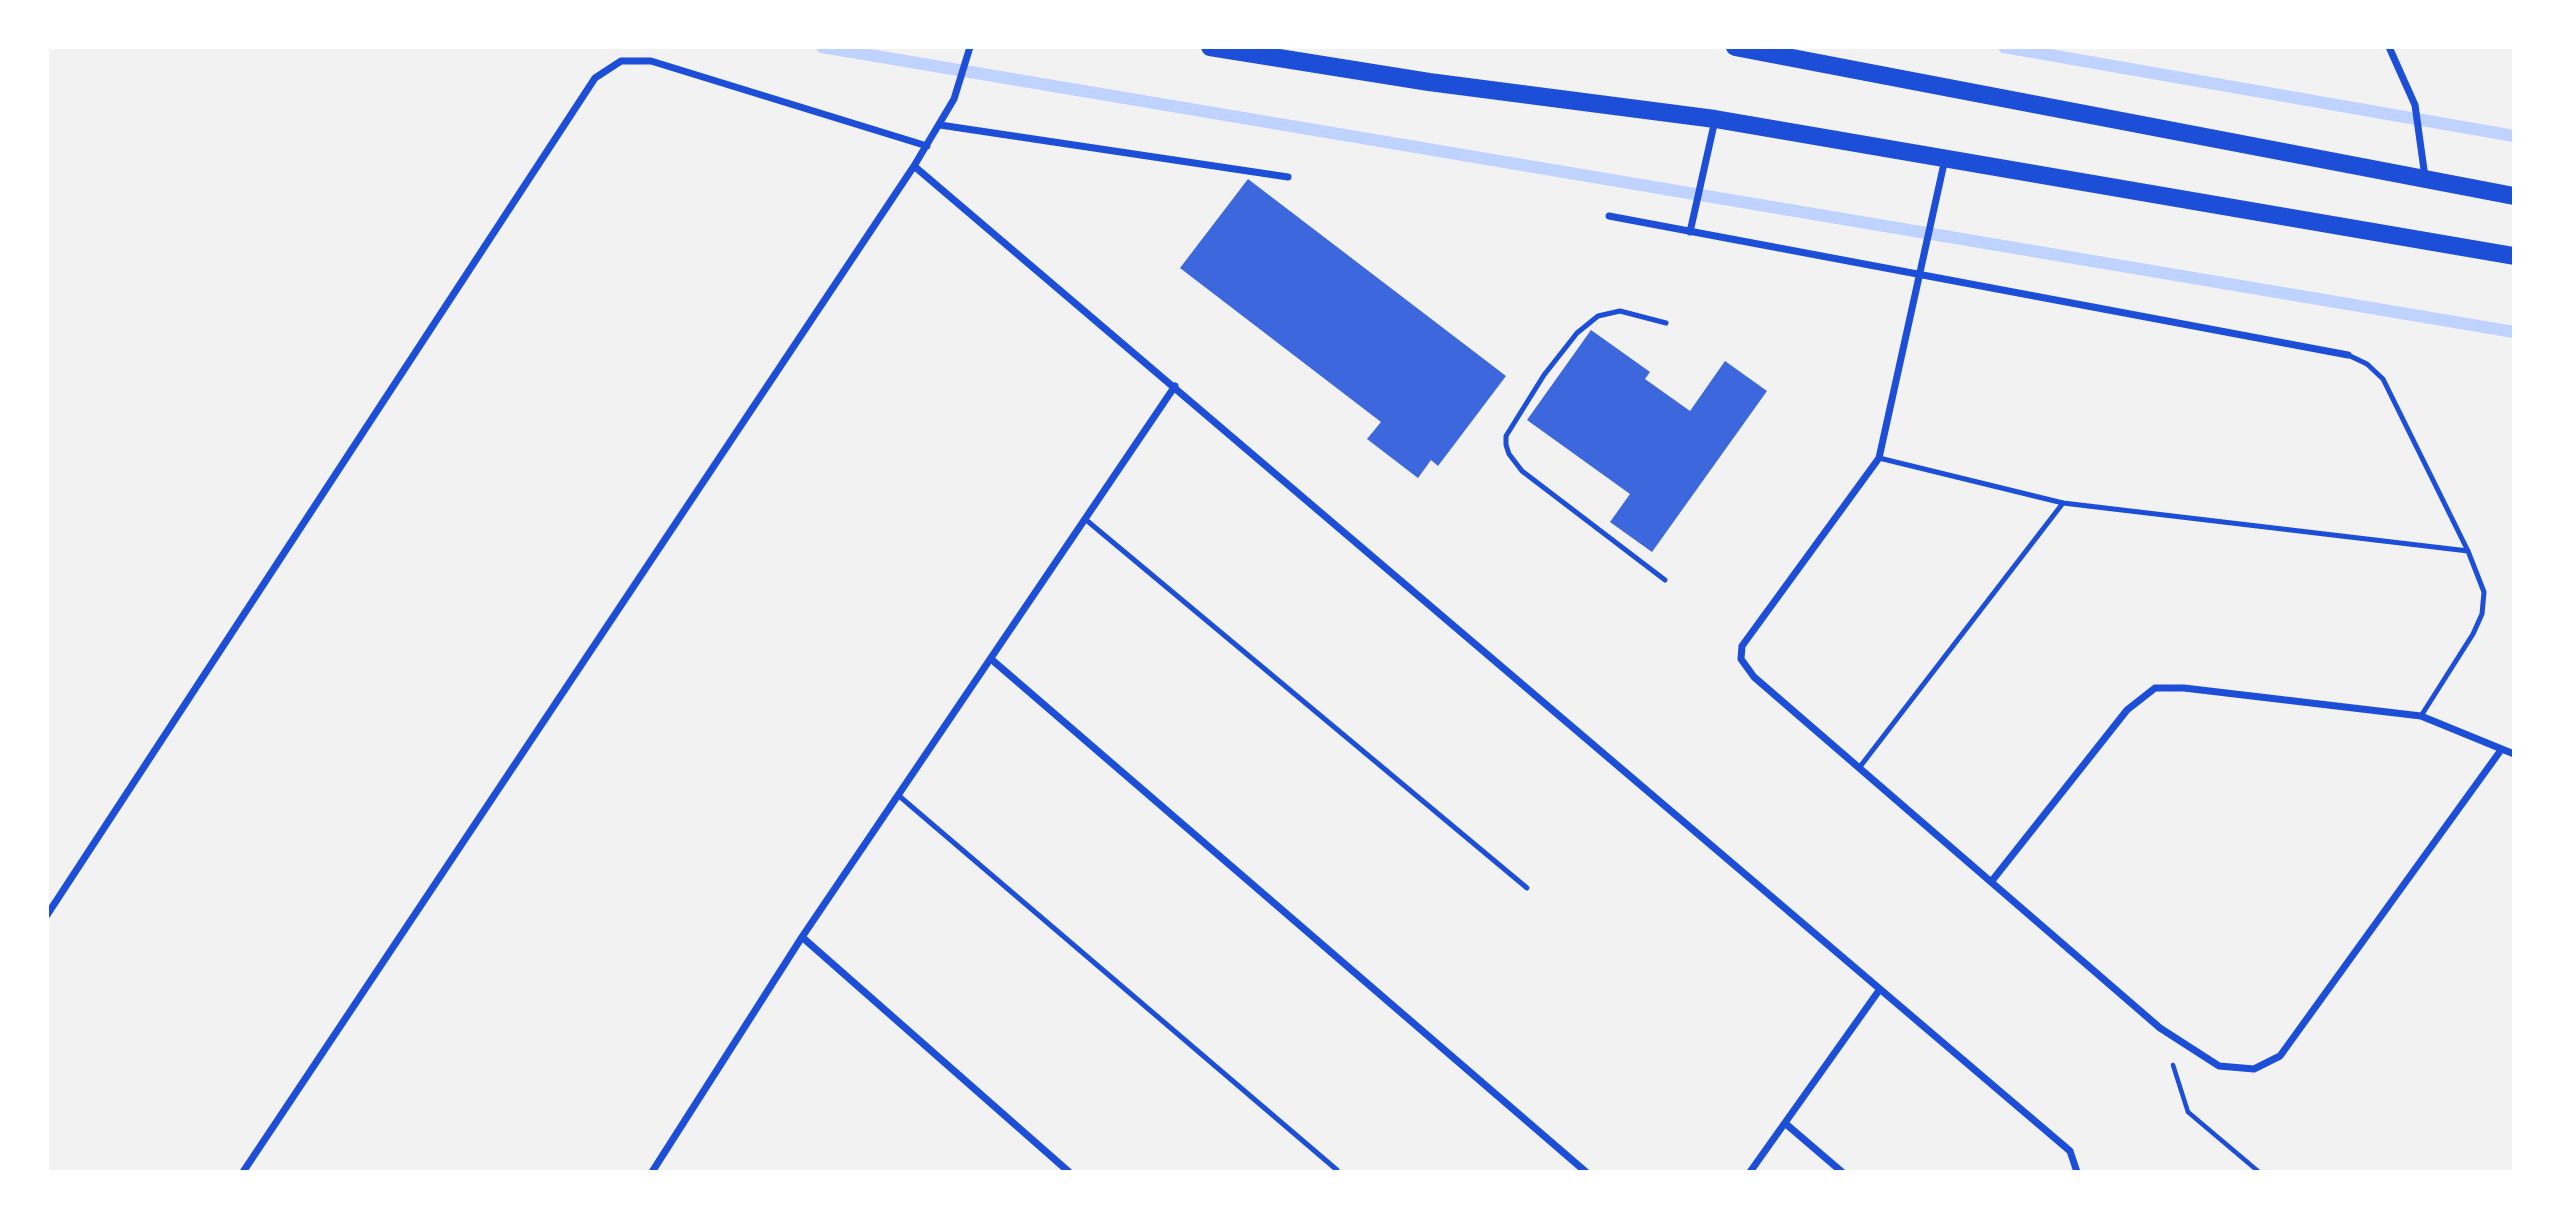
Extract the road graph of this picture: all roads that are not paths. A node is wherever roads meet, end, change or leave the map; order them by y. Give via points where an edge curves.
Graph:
1 (970, 47) edge
2 (1210, 47) edge
3 (1734, 47) edge
4 (2389, 47) edge
5 (1715, 119) junction
6 (940, 125) junction
7 (927, 146) junction
8 (1945, 158) junction
9 (914, 166) junction
10 (1288, 177) dead end
11 (2426, 180) junction
12 (2514, 196) edge
13 (1609, 216) dead end
14 (1690, 232) junction
15 (2514, 256) edge
16 (1919, 276) junction
17 (1666, 323) dead end
18 (2348, 355) joint
19 (1175, 386) junction
20 (1879, 458) junction
21 (2063, 503) junction
22 (1085, 519) junction
23 (2468, 551) junction
24 (1665, 580) dead end
25 (991, 659) junction
26 (2421, 716) junction
27 (2501, 750) junction
28 (2514, 754) edge
29 (1859, 768) junction
30 (898, 795) junction
31 (1991, 882) junction
32 (1527, 888) dead end
33 (47, 915) edge
34 (802, 937) junction
35 (1880, 989) junction
36 (1786, 1125) junction
37 (1337, 1170) edge
38 (243, 1172) edge
39 (652, 1172) edge
40 (1069, 1172) edge
41 (1586, 1172) edge
42 (1750, 1172) edge
43 (1842, 1172) edge
44 (2077, 1172) edge

1 - 6 street via 954,99
2 - 5 main road via 1429,82
3 - 11 main road
4 - 11 street via 2415,105
5 - 8 main road
5 - 14 street
6 - 7 street
6 - 10 street
7 - 9 street
7 - 33 street via 651,61 621,61 595,78
8 - 15 main road
8 - 16 street
9 - 19 street
9 - 38 street
11 - 12 main road
13 - 14 street
14 - 16 street
16 - 18 street
16 - 20 street
17 - 24 lane via 1620,311 1598,316 1577,333 1544,375 1506,436 1509,454 1522,471
18 - 23 lane via 2383,379
19 - 22 street
19 - 35 street
20 - 21 lane
20 - 29 street via 1742,646 1741,659 1754,677
21 - 23 lane
21 - 29 lane
22 - 25 street
22 - 32 lane
23 - 26 lane via 2484,593 2482,614
25 - 30 street
25 - 41 street
26 - 27 street
26 - 31 street via 2155,688 2127,710
27 - 28 street
27 - 31 street via 2280,1056 2254,1069 2219,1066 2160,1028
29 - 31 street
30 - 34 street
30 - 37 lane
34 - 39 street
34 - 40 street
35 - 36 street
35 - 44 street via 2070,1151
36 - 42 street
36 - 43 street

